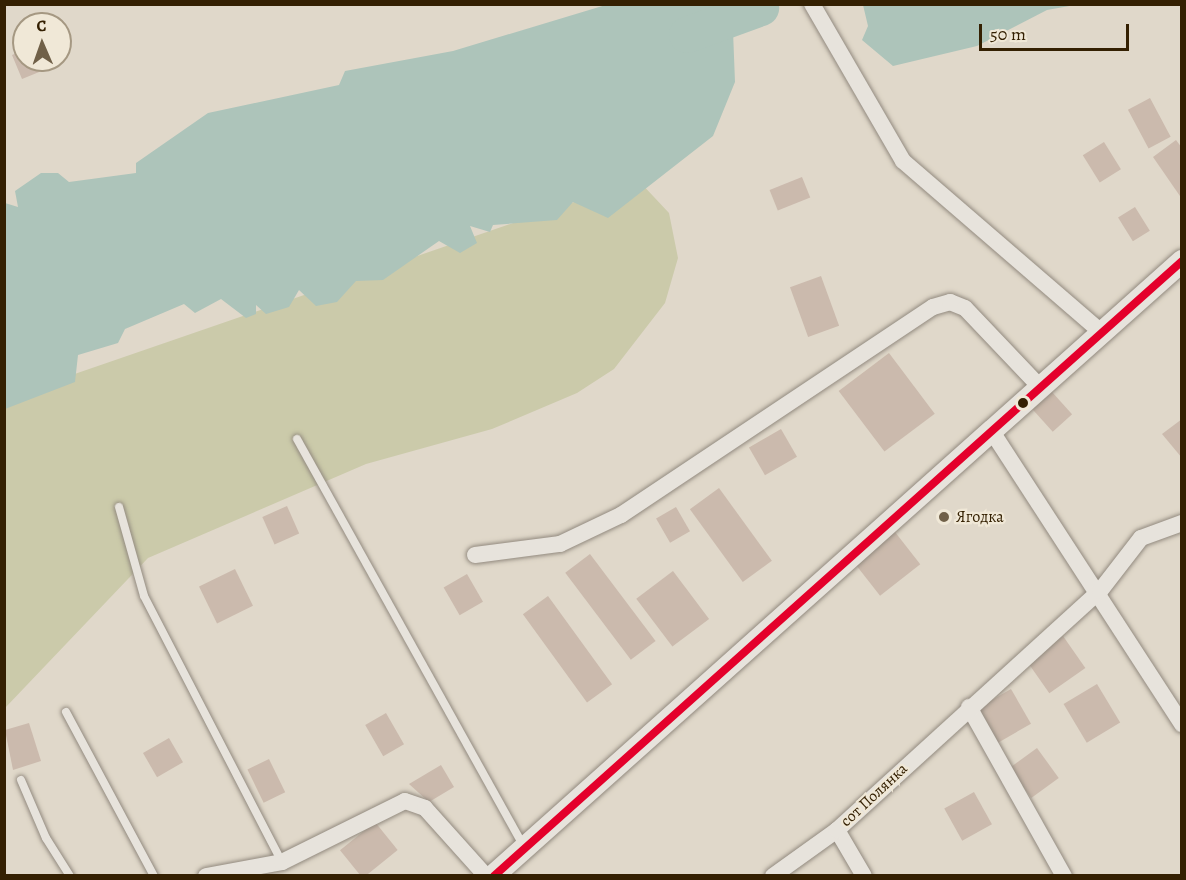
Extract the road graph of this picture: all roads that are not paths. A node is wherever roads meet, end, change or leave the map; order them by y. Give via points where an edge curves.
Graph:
1 (812, 4) edge
2 (1182, 261) edge
3 (1100, 331) junction
4 (1040, 386) junction
5 (991, 430) junction
6 (297, 439) dead end
7 (119, 507) dead end
8 (1182, 523) edge
9 (475, 555) dead end
10 (1100, 591) junction
11 (969, 707) junction
12 (66, 712) dead end
13 (1182, 724) edge
14 (21, 780) dead end
15 (837, 830) junction
16 (524, 848) junction
17 (282, 862) junction
18 (70, 876) edge
19 (154, 876) edge
20 (206, 876) edge
21 (486, 876) edge
22 (492, 876) edge
23 (773, 876) edge
24 (864, 876) edge
25 (1064, 876) edge

1 - 3 street via 903,161
2 - 3 main road
3 - 4 main road
4 - 5 main road
4 - 9 street via 965,308 950,302 933,307 621,515 560,544
5 - 10 street
5 - 16 main road
6 - 16 lane
7 - 17 lane via 144,596
8 - 10 street, сот Полянка via 1141,538
10 - 11 street, сот Полянка
10 - 13 street
11 - 15 street, сот Полянка
11 - 25 street
12 - 19 lane
14 - 18 lane via 46,838
15 - 23 street, сот Полянка
15 - 24 street
16 - 22 main road
17 - 20 street
17 - 21 street via 405,801 425,808

